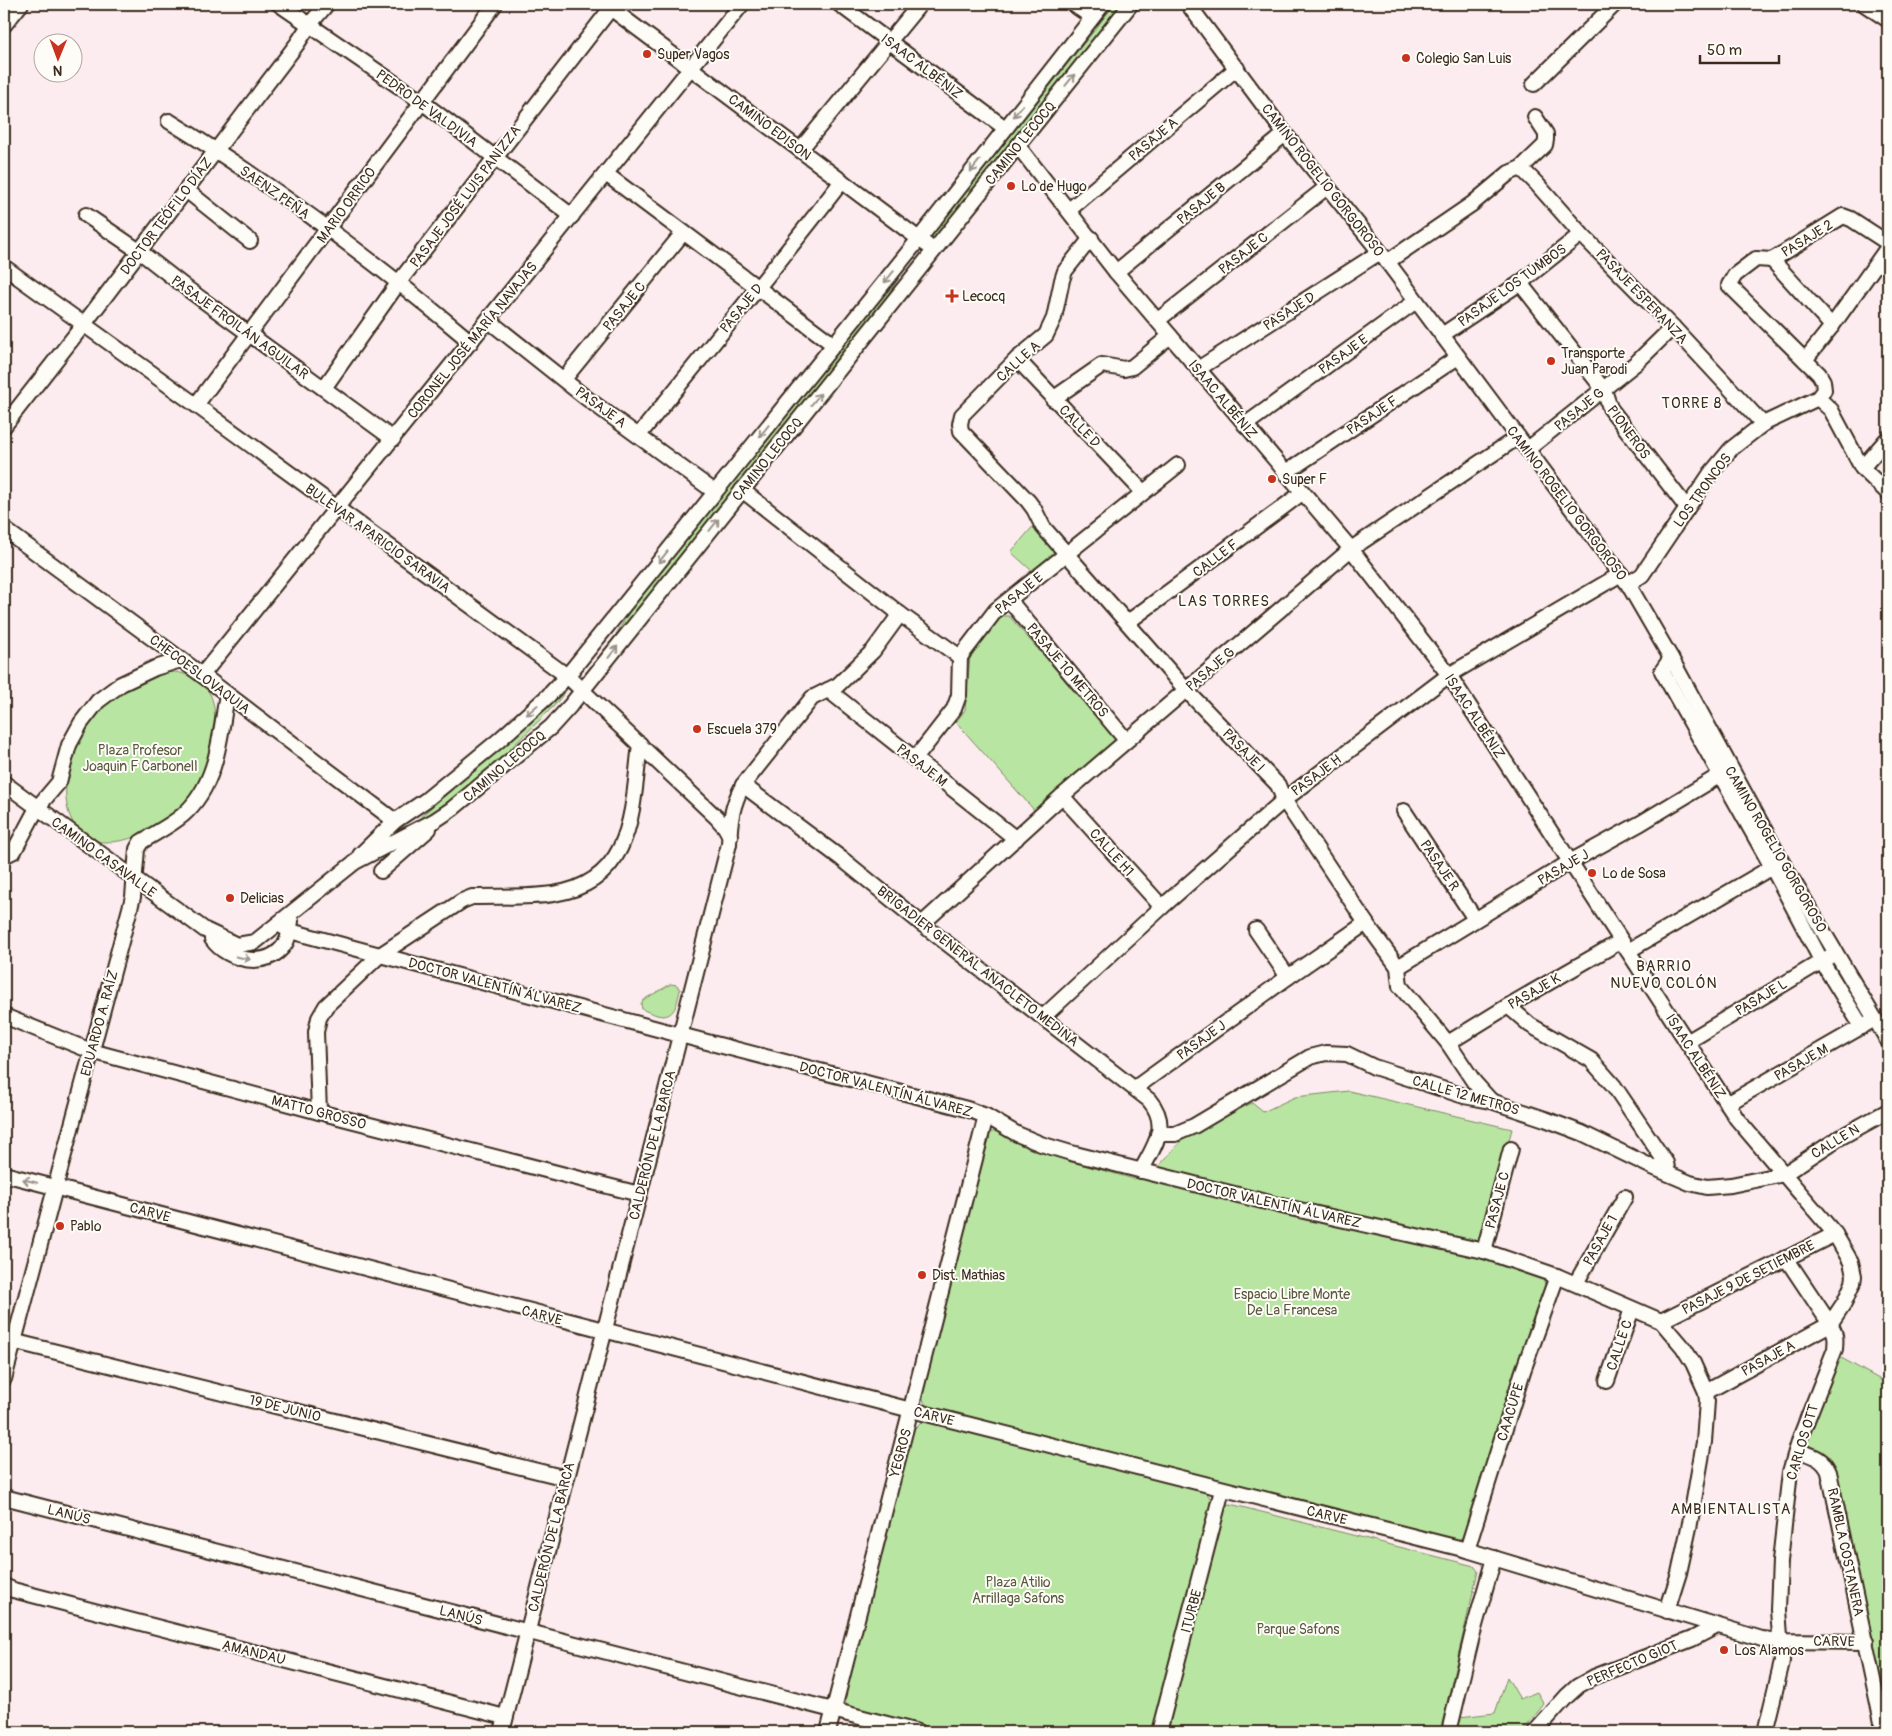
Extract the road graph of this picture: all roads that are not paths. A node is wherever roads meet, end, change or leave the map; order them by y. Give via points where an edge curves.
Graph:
1 (21, 4) edge
2 (279, 4) edge
3 (327, 4) edge
4 (495, 4) edge
5 (742, 4) edge
6 (840, 4) edge
7 (920, 4) edge
8 (1073, 4) edge
9 (1103, 4) edge
10 (1131, 4) edge
11 (1188, 4) edge
12 (1616, 4) edge
13 (1864, 4) edge
14 (608, 6) edge
15 (6, 17) edge
16 (1092, 17) junction
17 (1888, 20) edge
18 (310, 24) junction
19 (890, 42) junction
20 (692, 68) junction
21 (1237, 68) junction
22 (1534, 84) dead end
23 (422, 102) junction
24 (1535, 118) dead end
25 (169, 121) dead end
26 (1004, 128) junction
27 (1285, 134) junction
28 (1018, 146) junction
29 (216, 150) junction
30 (800, 150) junction
31 (494, 158) junction
32 (1520, 168) junction
33 (606, 174) junction
34 (842, 182) junction
35 (1328, 187) junction
36 (186, 190) junction
37 (1069, 210) junction
38 (86, 215) dead end
39 (572, 216) junction
40 (328, 229) junction
41 (683, 233) junction
42 (1581, 234) junction
43 (1091, 238) junction
44 (919, 239) junction
45 (250, 241) dead end
46 (1888, 242) edge
47 (1888, 247) edge
48 (934, 250) junction
49 (139, 251) junction
50 (1384, 257) junction
51 (1772, 260) junction
52 (4, 267) edge
53 (1116, 272) junction
54 (400, 282) junction
55 (1520, 282) junction
56 (756, 288) junction
57 (1416, 301) junction
58 (488, 320) junction
59 (1158, 320) junction
60 (84, 324) junction
61 (1832, 326) junction
62 (1673, 327) junction
63 (250, 335) junction
64 (1442, 335) junction
65 (1170, 336) junction
66 (471, 342) junction
67 (834, 344) junction
68 (1458, 357) junction
69 (1017, 359) junction
70 (1805, 360) junction
71 (1198, 369) junction
72 (564, 379) junction
73 (324, 388) junction
74 (1604, 390) junction
75 (1818, 398) junction
76 (1053, 399) junction
77 (196, 405) junction
78 (960, 424) joint
79 (1763, 424) junction
80 (1245, 425) junction
81 (4, 426) edge
82 (640, 435) junction
83 (1518, 437) junction
84 (393, 438) junction
85 (1888, 438) edge
86 (1528, 449) junction
87 (1178, 465) dead end
88 (1862, 468) junction
89 (1285, 473) junction
90 (742, 490) junction
91 (715, 492) junction
92 (1143, 492) junction
93 (1302, 493) junction
94 (1888, 493) edge
95 (336, 507) junction
96 (1687, 508) junction
97 (4, 529) edge
98 (1351, 549) junction
99 (1067, 554) junction
100 (1624, 579) junction
101 (1009, 600) junction
102 (900, 614) junction
103 (1128, 622) junction
104 (960, 657) junction
105 (181, 660) junction
106 (202, 675) junction
107 (1449, 675) junction
108 (567, 676) junction
109 (828, 690) junction
110 (1186, 690) junction
111 (582, 691) junction
112 (227, 694) junction
113 (1126, 740) junction
114 (640, 744) junction
115 (916, 759) junction
116 (1725, 772) junction
117 (4, 783) edge
118 (743, 785) junction
119 (1062, 796) junction
120 (1284, 800) junction
121 (37, 808) junction
122 (1404, 811) dead end
123 (395, 821) junction
124 (434, 821) junction
125 (730, 836) junction
126 (1016, 839) junction
127 (4, 856) edge
128 (355, 862) junction
129 (1570, 862) junction
130 (1777, 865) junction
131 (381, 871) dead end
132 (135, 879) junction
133 (1162, 907) junction
134 (1475, 919) junction
135 (922, 924) junction
136 (1366, 924) junction
137 (284, 927) junction
138 (206, 930) junction
139 (1256, 930) dead end
140 (1625, 946) junction
141 (1836, 953) junction
142 (380, 954) junction
143 (1822, 962) junction
144 (1398, 967) junction
145 (1288, 977) junction
146 (1508, 1006) junction
147 (4, 1016) edge
148 (1043, 1017) junction
149 (1876, 1019) junction
150 (1862, 1027) junction
151 (680, 1035) junction
152 (1888, 1041) edge
153 (1686, 1042) junction
154 (1448, 1043) junction
155 (91, 1052) junction
156 (1135, 1088) junction
157 (1491, 1101) junction
158 (1727, 1104) junction
159 (1888, 1111) edge
160 (319, 1112) junction
161 (986, 1116) junction
162 (1158, 1134) junction
163 (1511, 1149) dead end
164 (1141, 1171) junction
165 (1668, 1173) junction
166 (4, 1174) edge
167 (1784, 1174) junction
168 (56, 1187) junction
169 (640, 1194) junction
170 (1624, 1196) dead end
171 (1835, 1234) junction
172 (1484, 1251) junction
173 (1786, 1258) junction
174 (1557, 1276) junction
175 (1576, 1283) junction
176 (1632, 1309) junction
177 (1661, 1321) junction
178 (1830, 1324) junction
179 (604, 1331) junction
180 (9, 1340) edge
181 (4, 1379) edge
182 (1607, 1381) dead end
183 (1706, 1392) junction
184 (911, 1410) junction
185 (1797, 1450) junction
186 (566, 1478) junction
187 (1222, 1490) junction
188 (4, 1497) edge
189 (1467, 1550) junction
190 (1494, 1558) junction
191 (4, 1586) edge
192 (1667, 1611) junction
193 (1717, 1626) junction
194 (526, 1632) junction
195 (1781, 1641) junction
196 (1866, 1642) junction
197 (833, 1711) junction
198 (505, 1717) junction
199 (502, 1732) edge
200 (828, 1732) edge
201 (918, 1732) edge
202 (1159, 1732) edge
203 (1449, 1732) edge
204 (1534, 1732) edge
205 (1765, 1732) edge
206 (1884, 1732) edge

1 - 15 street
2 - 18 street, PEDRO DE VALDIVIA
3 - 18 street, DOCTOR TEÓFILO DÍAZ
4 - 23 street, MARIO ORRICO
5 - 20 street, CORONEL JOSÉ MARÍA NAVAJAS
6 - 19 street, ISAAC ALBÉNIZ
7 - 19 street
8 - 16 street
9 - 16 street, CAMINO LECOCQ
28 -> 10 street, CAMINO LECOCQ
11 - 21 street, CAMINO ROGELIO GORGOROSO
12 - 22 street
13 - 17 street
14 - 20 street, CAMINO EDISON
14 - 31 street, PASAJE JOSÉ LUIS PANIZZA
16 -> 26 street, CAMINO LECOCQ
18 - 23 street, PEDRO DE VALDIVIA
18 - 29 street, DOCTOR TEÓFILO DÍAZ
19 - 26 street, ISAAC ALBÉNIZ
19 - 30 street
20 - 30 street, CAMINO EDISON
20 - 33 street, CORONEL JOSÉ MARÍA NAVAJAS
21 - 27 street, CAMINO ROGELIO GORGOROSO
21 - 37 street, PASAJE A
23 - 31 street, PEDRO DE VALDIVIA
23 - 40 street, MARIO ORRICO
24 - 32 street, PASAJE D via 1546,134 1545,145
25 - 29 street, SAENZ PEÑA
26 -> 44 street, CAMINO LECOCQ
27 - 35 street, CAMINO ROGELIO GORGOROSO
27 - 53 street, PASAJE B
28 - 37 street, ISAAC ALBÉNIZ
28 - 48 street, CAMINO LECOCQ
29 - 36 street, DOCTOR TEÓFILO DÍAZ
29 - 40 street, SAENZ PEÑA
30 - 34 street, CAMINO EDISON
31 - 39 street, PEDRO DE VALDIVIA
31 - 54 street, PASAJE JOSÉ LUIS PANIZZA
32 - 42 street, PASAJE ESPERANZA
32 - 50 street, PASAJE D via 1509,173 1472,204
33 - 39 street, CORONEL JOSÉ MARÍA NAVAJAS
33 - 41 street
34 - 44 street, CAMINO EDISON
34 - 56 street, PASAJE D
35 - 50 street, CAMINO ROGELIO GORGOROSO
35 - 59 street, PASAJE C
36 - 45 street
36 - 49 street, DOCTOR TEÓFILO DÍAZ
37 - 43 street, ISAAC ALBÉNIZ
38 - 49 street, PASAJE FROILÁN AGUILAR
39 - 58 street, CORONEL JOSÉ MARÍA NAVAJAS
40 - 54 street, SAENZ PEÑA
40 - 63 street, MARIO ORRICO
41 - 56 street
41 - 72 street, PASAJE C
42 - 55 street, PASAJE LOS TUMBOS
42 - 62 street, PASAJE ESPERANZA
43 - 53 street, ISAAC ALBÉNIZ
43 - 69 street, CALLE A via 1065,271 1054,318 1046,336
44 - 48 street, CAMINO EDISON
44 -> 67 street, CAMINO LECOCQ
46 - 51 street, PASAJE 2 via 1843,216
47 - 61 street
90 -> 48 street, CAMINO LECOCQ
49 - 60 street, DOCTOR TEÓFILO DÍAZ
49 - 63 street, PASAJE FROILÁN AGUILAR
50 - 57 street, CAMINO ROGELIO GORGOROSO
50 - 71 street, PASAJE D
51 - 61 street
51 - 70 street, PASAJE 2 via 1756,259 1735,274 1729,285
52 - 60 street, BULEVAR APARICIO SARAVIA
53 - 59 street, ISAAC ALBÉNIZ
54 - 66 street, SAENZ PEÑA
54 - 73 street, PASAJE JOSÉ LUIS PANIZZA
55 - 64 street, PASAJE LOS TUMBOS
55 - 74 street, PIONEROS
56 - 67 street
56 - 82 street, PASAJE D
57 - 64 street, CAMINO ROGELIO GORGOROSO
57 - 80 street, PASAJE E
58 - 66 street, CORONEL JOSÉ MARÍA NAVAJAS
58 - 72 street, PASAJE A
59 - 65 street, ISAAC ALBÉNIZ
60 - 77 street, BULEVAR APARICIO SARAVIA
60 - 81 street, DOCTOR TEÓFILO DÍAZ
61 - 70 street
62 - 74 street, PASAJE G
62 - 79 street, PASAJE ESPERANZA
63 - 73 street, PASAJE FROILÁN AGUILAR
63 - 77 street, MARIO ORRICO
64 - 68 street, CAMINO ROGELIO GORGOROSO
65 - 71 street, ISAAC ALBÉNIZ
65 - 76 street via 1132,367 1124,369 1102,365
66 - 84 street, CORONEL JOSÉ MARÍA NAVAJAS
67 -> 91 street, CAMINO LECOCQ
68 - 83 street, CAMINO ROGELIO GORGOROSO
68 - 89 street, PASAJE F
69 - 76 street, CALLE D
69 - 78 street, CALLE A via 962,415
70 - 75 street via 1823,380 1824,390
71 - 80 street, ISAAC ALBÉNIZ
72 - 82 street, PASAJE A
73 - 84 street, PASAJE FROILÁN AGUILAR
74 - 86 street, PASAJE G
74 - 96 street, PIONEROS via 1610,408
75 - 79 street, LOS TRONCOS
75 - 88 street via 1832,410
76 - 92 street, CALLE D
77 - 95 street, BULEVAR APARICIO SARAVIA
78 - 99 street, PASAJE I via 961,431 1028,501 1043,527
79 - 96 street, LOS TRONCOS via 1722,458
80 - 89 street, ISAAC ALBÉNIZ
82 - 91 street, PASAJE A
83 - 86 street, CAMINO ROGELIO GORGOROSO
83 - 98 street, PASAJE G
84 - 95 street, CORONEL JOSÉ MARÍA NAVAJAS
85 - 88 street
86 - 100 street, CAMINO ROGELIO GORGOROSO
87 - 92 street, PASAJE E
88 - 94 street
89 - 93 street, ISAAC ALBÉNIZ
90 - 102 street
111 -> 90 street, CAMINO LECOCQ
91 -> 108 street, CAMINO LECOCQ
92 - 99 street, PASAJE E
93 - 98 street, ISAAC ALBÉNIZ
93 - 103 street, CALLE F
95 - 106 street, CORONEL JOSÉ MARÍA NAVAJAS
95 - 108 street, BULEVAR APARICIO SARAVIA
96 - 100 street, LOS TRONCOS via 1642,575
97 - 105 street, CHECOESLOVAQUIA
98 - 107 street, ISAAC ALBÉNIZ
98 - 110 street, PASAJE G
99 - 101 street, PASAJE E
99 - 103 street, PASAJE I
100 - 107 street, PASAJE H
100 - 116 street, CAMINO ROGELIO GORGOROSO via 1671,658
101 - 104 street, PASAJE E via 996,610
101 - 113 street, PASAJE 10 METROS
102 - 104 street
102 - 109 street, CALDERÓN DE LA BARCA via 873,651 838,685
103 - 110 street, PASAJE I
104 - 115 street via 958,701
105 - 106 street, CHECOESLOVAQUIA
105 - 121 street via 121,684 98,701 69,745 59,782
106 - 112 street, CHECOESLOVAQUIA
107 - 120 street, PASAJE H
107 - 129 street, ISAAC ALBÉNIZ
108 - 111 street, BULEVAR APARICIO SARAVIA
108 -> 123 street, CAMINO LECOCQ via 498,741
109 - 115 street, PASAJE M
109 - 118 street, CALDERÓN DE LA BARCA via 812,698
110 - 113 street, PASAJE G
110 - 120 street, PASAJE I via 1278,785
111 - 114 street, BULEVAR APARICIO SARAVIA
111 - 124 street, CAMINO LECOCQ via 550,727
112 - 123 street, CHECOESLOVAQUIA
112 - 132 street, EDUARDO A. RAÍZ via 215,763 204,787 183,815 141,842 135,856
113 - 119 street, PASAJE G
114 - 125 street, BULEVAR APARICIO SARAVIA via 718,818
114 - 142 street via 629,827 621,850 608,867 591,880 552,894 472,897
115 - 126 street, PASAJE M
116 - 129 street, PASAJE J
116 - 130 street, CAMINO ROGELIO GORGOROSO
117 - 121 street, CAMINO CASAVALLE
118 - 125 street, CALDERÓN DE LA BARCA via 735,800
118 - 135 street, BRIGADIER GENERAL ANACLETO MEDINA
119 - 126 street, PASAJE G
119 - 133 street, CALLE H1
120 - 133 street, PASAJE H
120 - 136 street, PASAJE I
121 - 127 street via 14,851
121 - 132 street, CAMINO CASAVALLE
122 - 134 street, PASAJE R
123 - 128 street, CAMINO LECOCQ
124 - 128 street, CAMINO LECOCQ
124 - 131 street via 425,833
125 - 151 street, CALDERÓN DE LA BARCA
126 - 135 street, PASAJE G
128 - 137 street, CAMINO LECOCQ via 297,909
129 - 134 street, PASAJE J
129 - 140 street, ISAAC ALBÉNIZ
130 - 140 street, PASAJE K
130 - 141 street, CAMINO ROGELIO GORGOROSO
130 - 143 street
132 - 138 street, CAMINO CASAVALLE
132 - 155 street, EDUARDO A. RAÍZ
133 - 148 street, PASAJE H
134 - 144 street, PASAJE J
135 - 148 street, BRIGADIER GENERAL ANACLETO MEDINA
136 - 144 street, PASAJE I
136 - 145 street, PASAJE J
137 - 138 street via 246,945 230,943
138 -> 137 street, CAMINO LECOCQ via 214,943 229,954 253,960 280,950 285,944
137 - 142 street, DOCTOR VALENTÍN ÁLVAREZ
139 - 145 street
140 - 146 street, PASAJE K
140 - 153 street, ISAAC ALBÉNIZ
141 - 143 street, PASAJE L
141 - 149 street, CAMINO ROGELIO GORGOROSO
142 - 151 street, DOCTOR VALENTÍN ÁLVAREZ
142 - 160 street via 326,1006 319,1018 316,1032
143 - 150 street
143 - 153 street, PASAJE L
144 - 154 street, PASAJE I via 1400,986
145 - 156 street, PASAJE J
146 - 154 street, PASAJE K
146 - 165 street via 1530,1025 1591,1060 1614,1086 1666,1164
147 - 155 street, MATTO GROSSO
148 - 156 street, BRIGADIER GENERAL ANACLETO MEDINA
149 - 150 street, PASAJE M
149 - 152 street, CAMINO ROGELIO GORGOROSO
150 - 158 street, PASAJE M
151 - 161 street, DOCTOR VALENTÍN ÁLVAREZ
151 - 169 street, CALDERÓN DE LA BARCA
153 - 158 street, ISAAC ALBÉNIZ
154 - 157 street, PASAJE I
155 - 160 street, MATTO GROSSO
155 - 168 street, EDUARDO A. RAÍZ
156 - 162 street, BRIGADIER GENERAL ANACLETO MEDINA via 1158,1112
157 - 162 street, CALLE 12 METROS via 1464,1096 1374,1067 1347,1054 1326,1053 1310,1057 1194,1126 1175,1134
157 - 165 street, CALLE 12 METROS via 1582,1134
158 - 167 street, ISAAC ALBÉNIZ
159 - 167 street, CALLE N
160 - 169 street, MATTO GROSSO
161 - 164 street, DOCTOR VALENTÍN ÁLVAREZ via 1042,1144
161 - 184 street, YEGROS
162 - 164 street, BRIGADIER GENERAL ANACLETO MEDINA
163 - 172 street, PASAJE C
164 - 172 street, DOCTOR VALENTÍN ÁLVAREZ
165 - 167 street, CALLE 12 METROS via 1706,1187
168 -> 166 street, CARVE
167 - 171 street, ISAAC ALBÉNIZ
168 - 179 street, CARVE
168 - 180 street, EDUARDO A. RAÍZ
169 - 179 street, CALDERÓN DE LA BARCA
170 - 175 street, PASAJE 1
171 - 173 street, PASAJE 9 DE SETIEMBRE
171 - 178 street, ISAAC ALBÉNIZ via 1851,1262 1854,1276 1844,1303
172 - 174 street, DOCTOR VALENTÍN ÁLVAREZ
173 - 177 street, PASAJE 9 DE SETIEMBRE
173 - 178 street, CARLOS OTT
174 - 175 street, DOCTOR VALENTÍN ÁLVAREZ
174 - 189 street, CAACUPE via 1523,1371
175 - 176 street, DOCTOR VALENTÍN ÁLVAREZ
176 - 177 street, DOCTOR VALENTÍN ÁLVAREZ
176 - 182 street, CALLE C
177 - 183 street via 1693,1363
178 - 183 street, PASAJE A
178 - 185 street, CARLOS OTT via 1836,1332 1834,1349
179 - 184 street, CARVE
179 - 186 street, CALDERÓN DE LA BARCA
180 - 181 street, EDUARDO A. RAÍZ
180 - 186 street, 19 DE JUNIO
183 - 192 street via 1707,1413 1691,1514
184 - 187 street, CARVE
184 - 197 street, YEGROS
185 - 195 street, CARLOS OTT via 1790,1472 1780,1561 1778,1610
185 - 196 street, RAMBLA COSTANERA via 1820,1459 1829,1472
186 - 194 street, CALDERÓN DE LA BARCA
187 - 189 street, CARVE
187 - 202 street, ITURBE
188 - 194 street, LANÚS
189 - 190 street, CARVE
190 - 192 street, CARVE
190 - 203 street
191 - 198 street, AMANDAU
192 - 193 street, CARVE
193 - 195 street, CARVE
193 - 204 street, PERFECTO GIOT via 1578,1686
194 - 197 street, LANÚS
194 - 198 street, CALDERÓN DE LA BARCA
195 - 196 street, CARVE
195 - 205 street, CARLOS OTT via 1782,1662
196 - 206 street, RAMBLA COSTANERA
197 - 200 street, YEGROS
197 - 201 street, LANÚS
198 - 199 street, CALDERÓN DE LA BARCA

